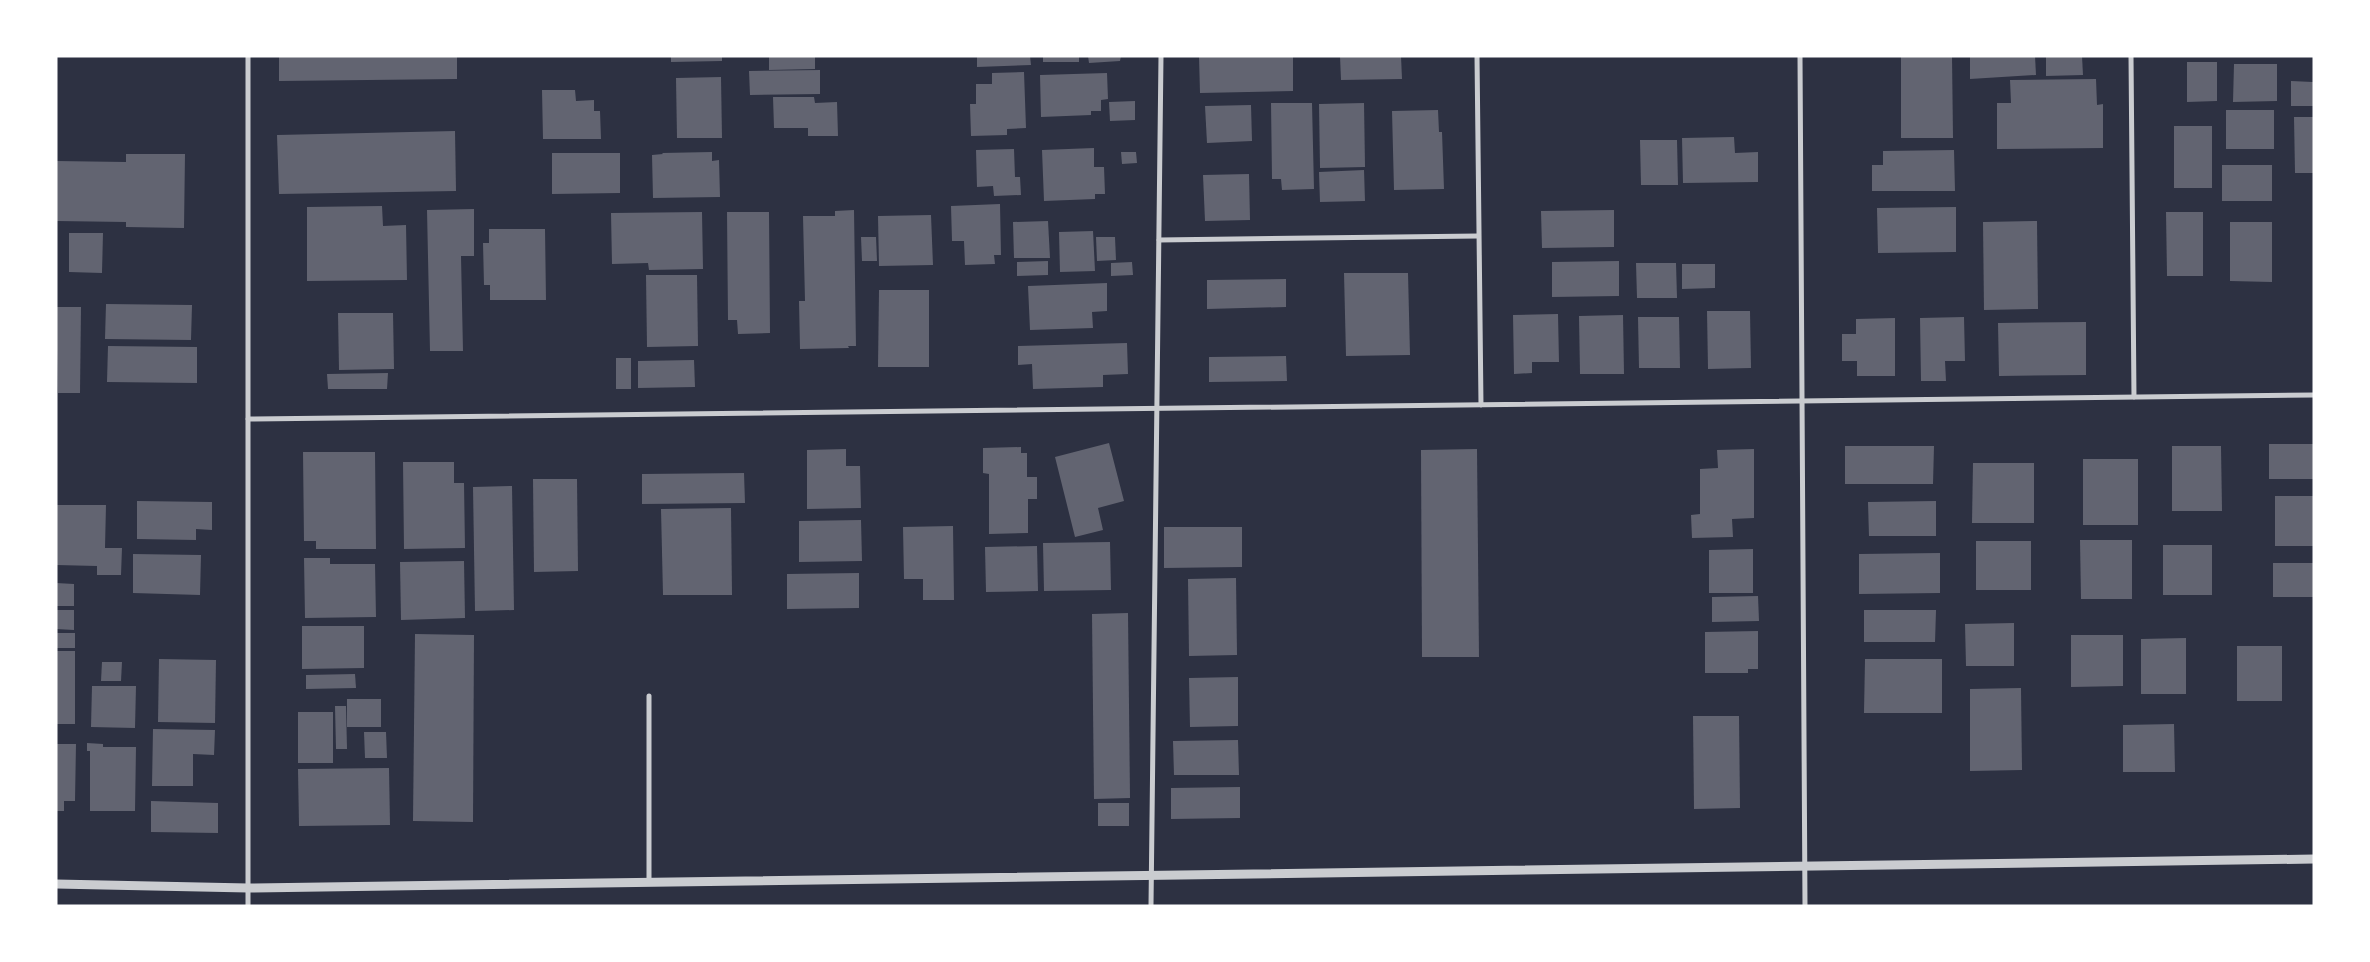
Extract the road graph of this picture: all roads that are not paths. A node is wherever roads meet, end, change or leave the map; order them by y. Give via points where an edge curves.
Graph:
1 (248, 56) edge
2 (1161, 56) edge
3 (1476, 56) edge
4 (1800, 56) edge
5 (2131, 56) edge
6 (1478, 236) junction
7 (1159, 240) junction
8 (2314, 395) edge
9 (2134, 397) junction
10 (1802, 401) junction
11 (1480, 405) junction
12 (1157, 409) junction
13 (248, 420) junction
14 (649, 696) dead end
15 (2314, 859) edge
16 (1804, 866) junction
17 (1152, 876) junction
18 (650, 883) junction
19 (56, 884) edge
20 (248, 888) junction
21 (248, 906) edge
22 (1151, 906) edge
23 (1805, 906) edge

1 - 13 street
2 - 7 street
3 - 6 street
4 - 10 street
5 - 9 street
6 - 7 street
6 - 11 street
7 - 12 street
8 - 9 street
9 - 10 street
10 - 11 street
10 - 16 street
11 - 12 street
12 - 13 street
12 - 17 street
13 - 20 street
14 - 18 street
15 - 16 street
16 - 17 street
16 - 23 street
17 - 18 street
17 - 22 street
18 - 20 street
19 - 20 street
20 - 21 street

